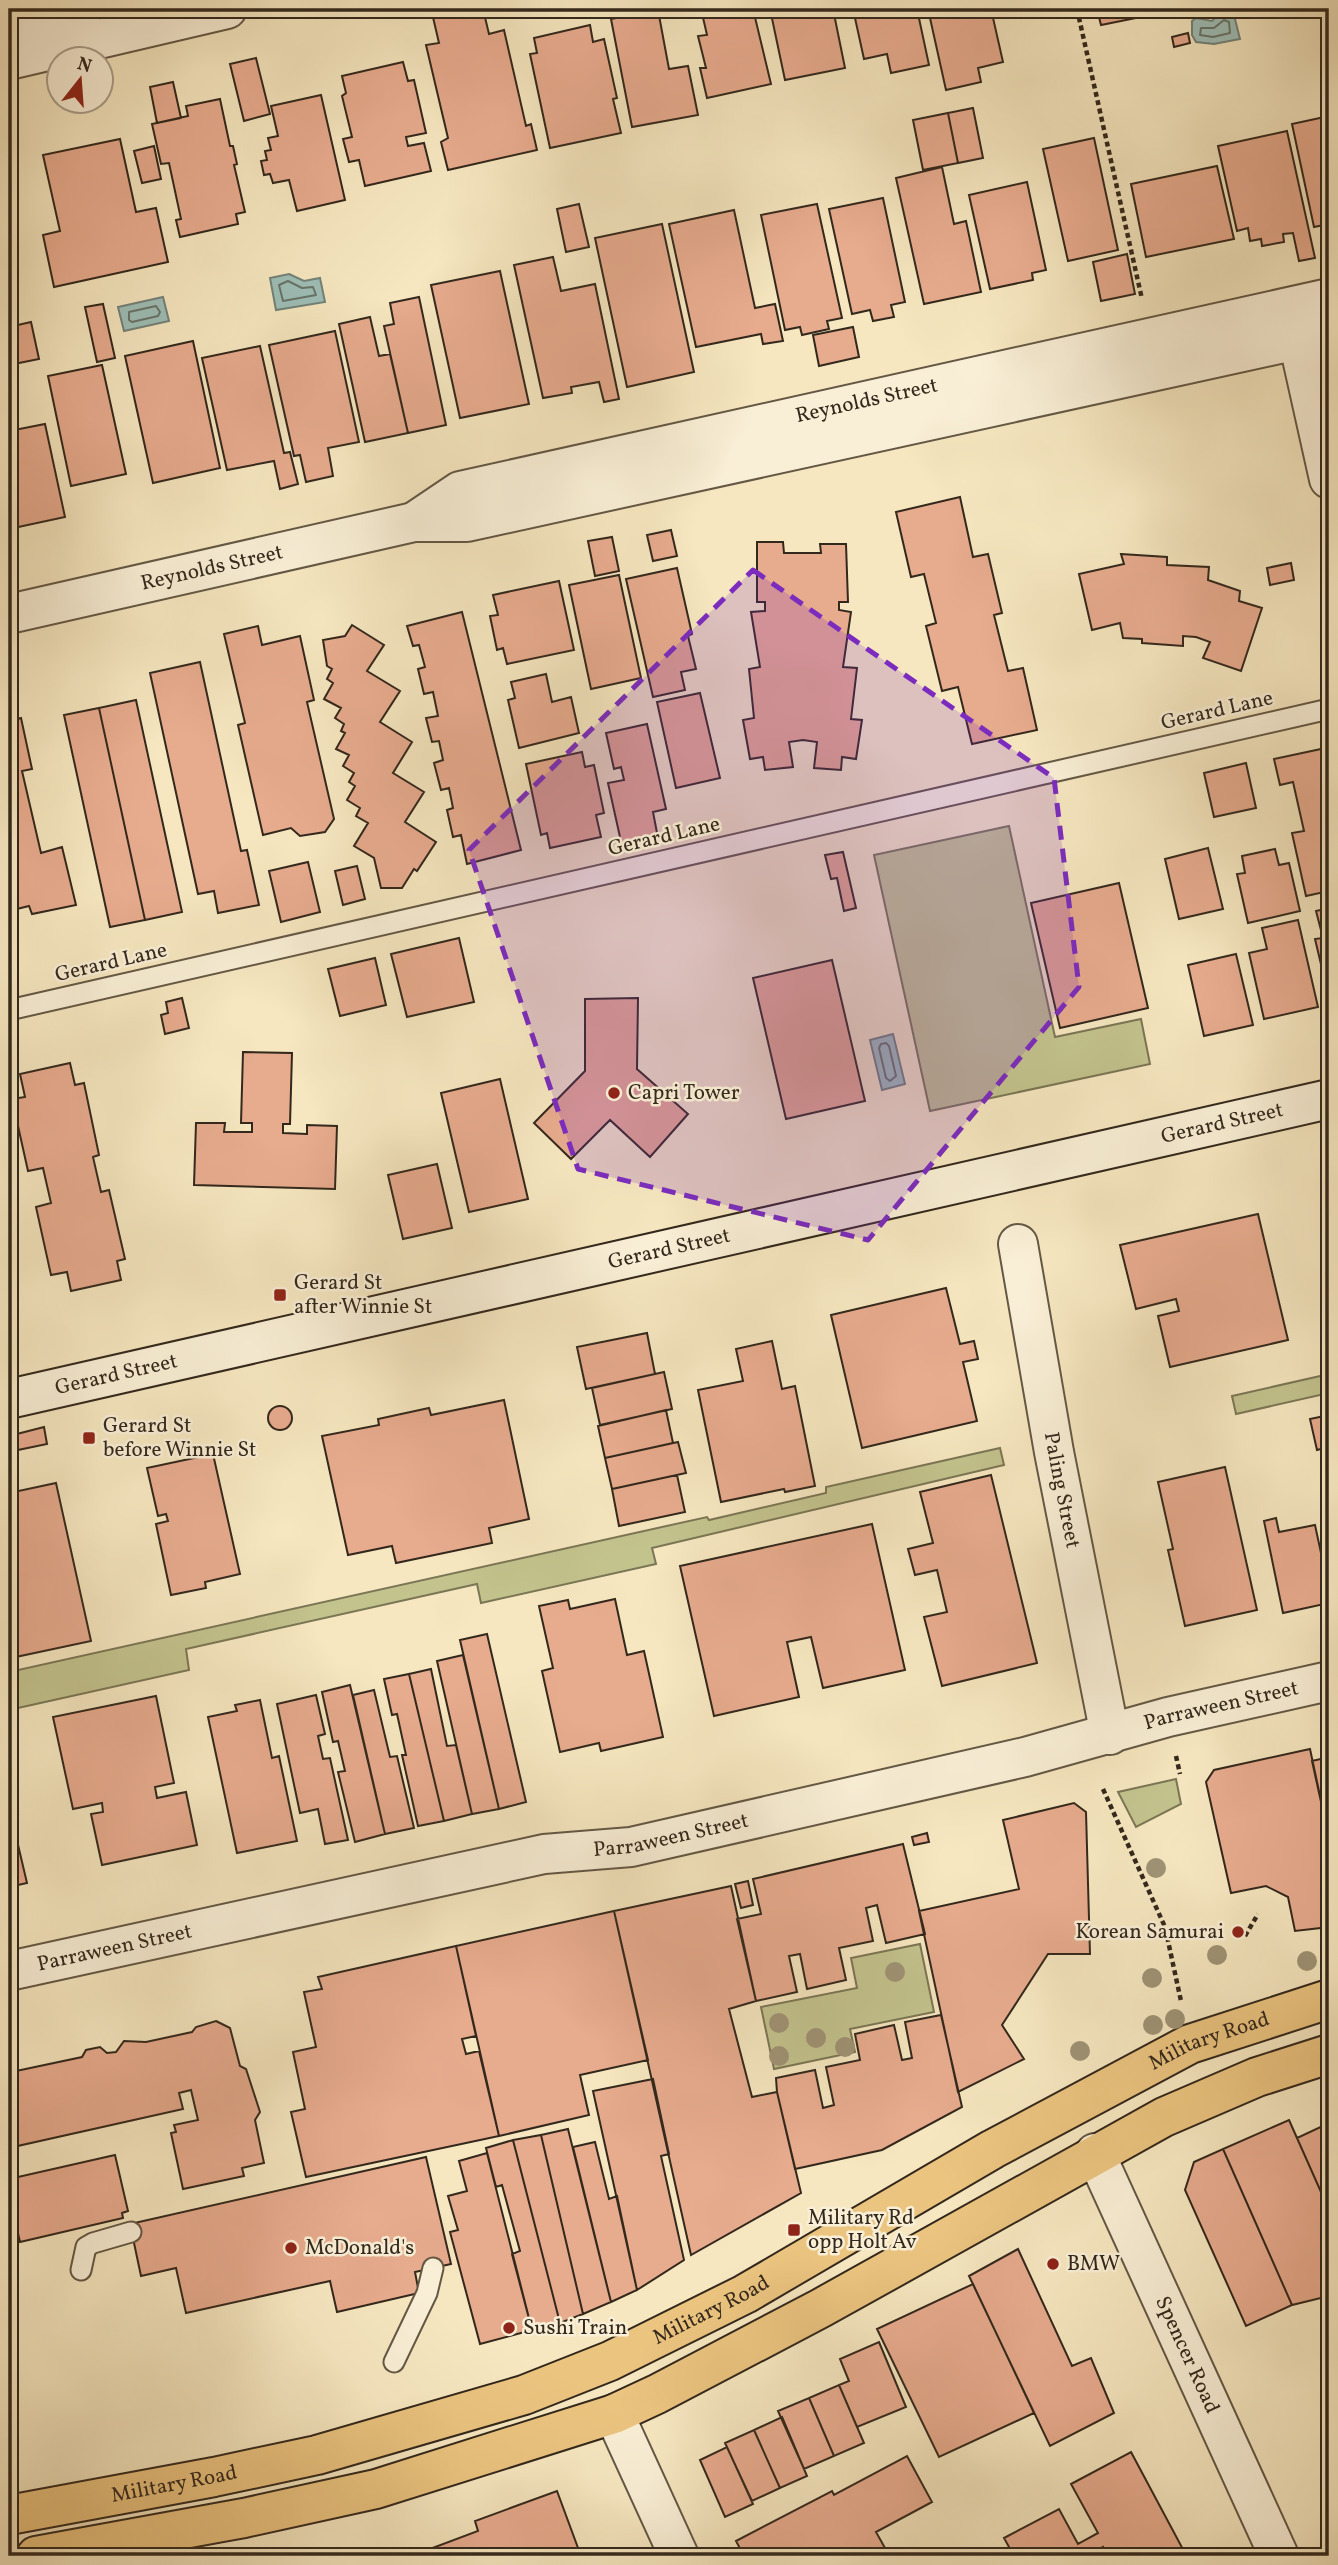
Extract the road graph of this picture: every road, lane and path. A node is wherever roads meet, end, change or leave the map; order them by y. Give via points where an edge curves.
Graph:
1 (84, 9) edge
2 (227, 9) edge
3 (1077, 9) edge
4 (9, 28) edge
5 (9, 61) edge
6 (1329, 298) edge
7 (1143, 300) dead end
8 (1313, 337) edge
9 (1329, 479) edge
10 (414, 522) junction
11 (9, 614) edge
12 (1329, 709) edge
13 (9, 1010) edge
14 (1329, 1099) edge
15 (1018, 1244) dead end
16 (9, 1399) edge
17 (1329, 1681) edge
18 (1110, 1735) junction
19 (1103, 1789) dead end
20 (1258, 1914) dead end
21 (1245, 1936) dead end
22 (9, 1971) edge
23 (1329, 1999) edge
24 (1181, 2001) dead end
25 (1329, 2053) edge
26 (1095, 2153) junction
27 (131, 2232) dead end
28 (433, 2268) dead end
29 (81, 2270) dead end
30 (394, 2362) dead end
31 (614, 2414) junction
32 (9, 2515) edge
33 (36, 2556) edge
34 (679, 2556) edge
35 (1279, 2556) edge

1 - 4 street
2 - 5 street
3 - 7 path
6 - 10 street, Reynolds Street via 460,491
8 - 9 street
8 - 10 street, Reynolds Street via 467,522
10 - 11 street, Reynolds Street
12 - 13 lane, Gerard Lane
14 - 16 street, Gerard Street
15 - 18 street, Paling Street
17 - 18 street, Parraween Street via 1168,1717
18 - 22 street, Parraween Street via 631,1847 544,1854
19 - 24 path via 1165,1927
20 - 21 path
23 - 32 highway, Military Road via 1190,2044 993,2149 745,2294 610,2361 524,2395 317,2455
25 - 26 highway via 1245,2082
26 - 31 highway via 821,2308
26 - 35 street, Spencer Road
27 - 29 lane via 86,2247
28 - 30 lane via 427,2293
31 - 33 highway via 376,2489
31 - 34 street

